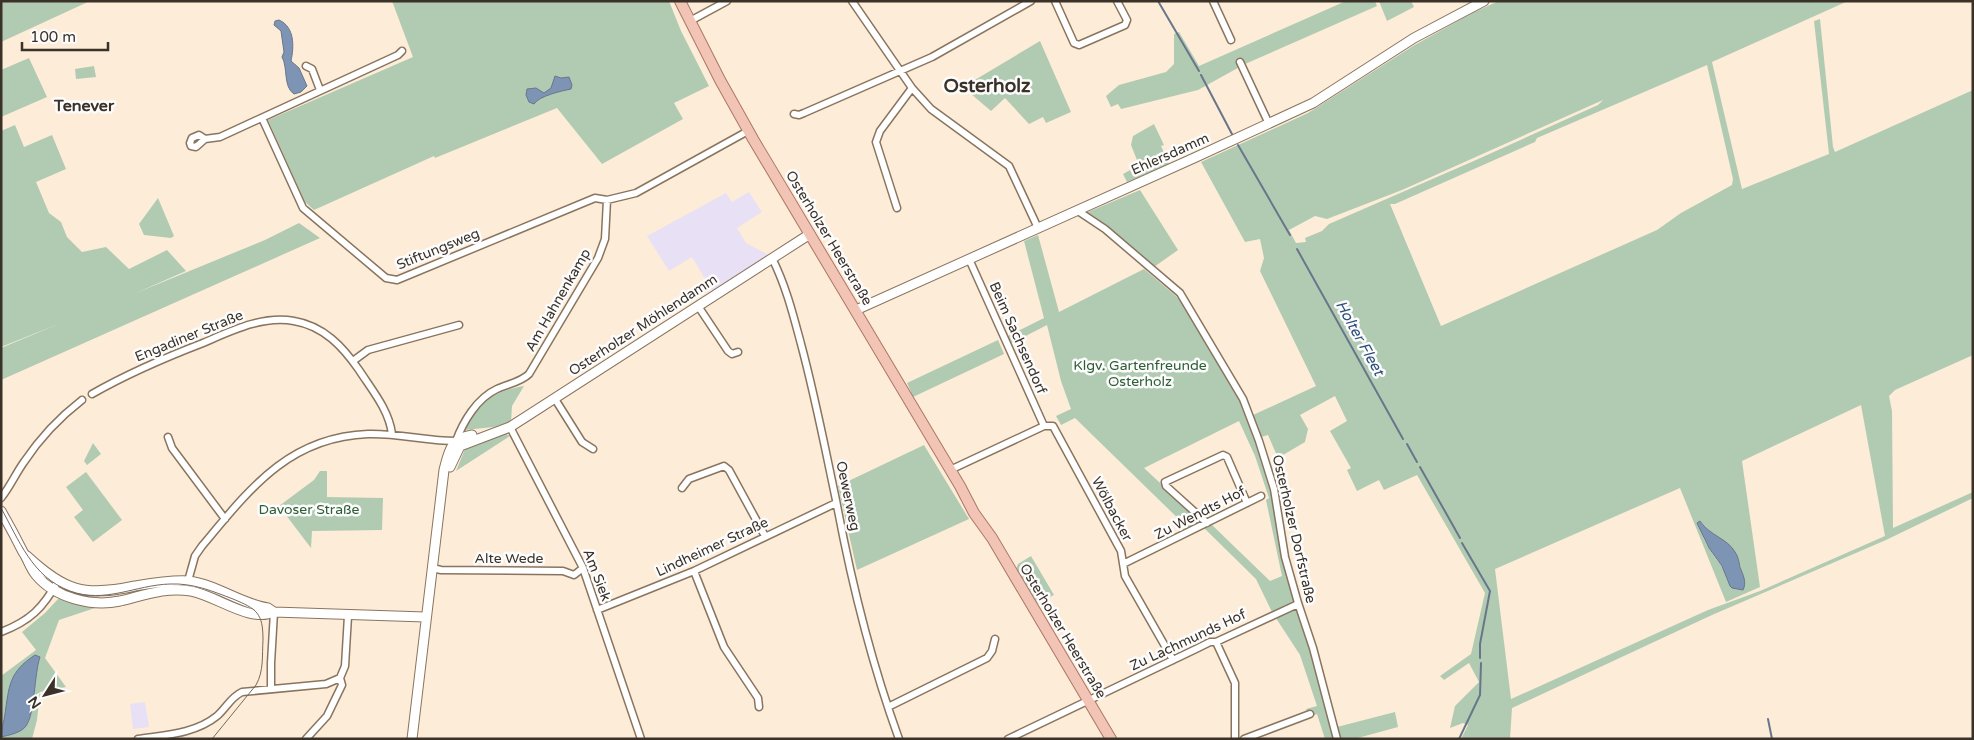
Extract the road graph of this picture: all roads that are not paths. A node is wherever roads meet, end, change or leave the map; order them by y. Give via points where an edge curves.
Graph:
1 (680, 1) edge
2 (727, 1) edge
3 (852, 1) edge
4 (1031, 1) edge
5 (1055, 1) edge
6 (1117, 1) edge
7 (1213, 1) edge
8 (1484, 1) edge
9 (690, 21) junction
10 (1231, 40) dead end
11 (402, 51) dead end
12 (1240, 62) dead end
13 (306, 66) dead end
14 (900, 70) junction
15 (912, 88) junction
16 (320, 90) junction
17 (794, 114) dead end
18 (262, 118) junction
19 (1269, 124) junction
20 (748, 131) junction
21 (205, 139) dead end
22 (607, 200) junction
23 (896, 208) dead end
24 (1078, 211) junction
25 (1038, 228) junction
26 (810, 234) junction
27 (772, 258) junction
28 (969, 260) junction
29 (698, 306) junction
30 (856, 310) junction
31 (459, 325) dead end
32 (738, 352) dead end
33 (353, 361) junction
34 (92, 394) dead end
35 (555, 399) junction
36 (82, 400) dead end
37 (1047, 426) junction
38 (510, 428) junction
39 (392, 434) junction
40 (168, 437) dead end
41 (458, 444) junction
42 (593, 450) dead end
43 (950, 470) junction
44 (682, 488) dead end
45 (1261, 496) dead end
46 (1, 498) edge
47 (836, 503) junction
48 (1247, 503) junction
49 (1, 511) edge
50 (225, 519) junction
51 (1207, 523) junction
52 (765, 536) junction
53 (1123, 564) junction
54 (432, 568) junction
55 (583, 568) junction
56 (694, 571) junction
57 (188, 582) junction
58 (56, 585) junction
59 (247, 601) junction
60 (1298, 604) junction
61 (242, 610) junction
62 (597, 610) junction
63 (274, 612) junction
64 (348, 616) junction
65 (425, 617) junction
66 (1, 632) edge
67 (995, 638) dead end
68 (1216, 642) junction
69 (1173, 660) junction
70 (340, 678) junction
71 (271, 689) junction
72 (1088, 700) junction
73 (759, 706) dead end
74 (888, 707) junction
75 (1310, 714) dead end
76 (138, 739) edge
77 (306, 739) edge
78 (412, 739) edge
79 (641, 739) edge
80 (899, 739) edge
81 (1008, 739) edge
82 (1111, 739) edge
83 (1235, 739) edge
84 (1244, 739) edge
85 (1337, 739) edge

1 - 9 main road, Osterholzer Heerstraße
2 - 9 street
3 - 14 street
4 - 14 street via 957,44
5 - 6 street via 1074,43 1079,46 1125,25 1127,20
7 - 10 street
8 - 19 street, Ehlersdamm via 1414,38 1313,103
9 - 20 main road, Osterholzer Heerstraße
11 - 16 street
12 - 19 street
13 - 16 street via 312,70
14 - 15 street
14 - 17 street via 804,113
15 - 23 street via 880,131 876,142
15 - 25 street via 931,109 1009,166
16 - 18 street
18 - 21 street via 220,137
18 - 22 street, Stiftungsweg via 302,208 386,278 396,280 595,198
19 - 24 street, Ehlersdamm
20 - 22 street via 641,190
20 - 26 main road, Osterholzer Heerstraße
22 - 41 street, Am Hahnenkamp via 605,239 598,258 529,374 487,395 467,418
24 - 25 street, Ehlersdamm
24 - 60 street, Osterholzer Dorfstraße via 1106,228 1180,293 1243,400 1274,489 1285,557
25 - 28 street, Ehlersdamm
26 - 27 street, Osterholzer Möhlendamm
26 - 30 main road, Osterholzer Heerstraße
27 - 29 street, Osterholzer Möhlendamm
27 - 47 street, Oewerweg via 782,278 805,359
28 - 30 street, Ehlersdamm
28 - 37 street, Beim Sachsendorf
29 - 32 street via 728,351 732,354
29 - 35 street, Osterholzer Möhlendamm
30 - 43 main road, Osterholzer Heerstraße
31 - 33 street via 368,350
33 - 34 street, Engadiner Straße via 343,348 318,329 293,320 274,320 239,328 167,357
33 - 39 street, Engadiner Straße via 384,410
35 - 38 street, Osterholzer Möhlendamm
35 - 42 street via 582,442
36 - 46 street via 42,439
37 - 43 street
37 - 53 street, Wölbacker via 1056,429 1121,551
38 - 41 street, Osterholzer Möhlendamm via 490,436 460,438
38 - 55 street, Am Siek
39 - 41 street
39 - 50 street via 350,436 317,444 285,460 262,477
40 - 50 street via 172,448
41 - 54 street via 450,450 446,464
43 - 72 main road, Osterholzer Heerstraße
44 - 52 street via 689,479 724,466
45 - 48 street, Zu Wendts Hof
47 - 52 street, Lindheimer Straße
47 - 74 street, Oewerweg via 873,662
48 - 51 street, Zu Wendts Hof
48 - 51 street via 1227,457 1165,482
49 - 58 street via 25,554
50 - 57 street via 195,556
51 - 53 street, Zu Wendts Hof
52 - 56 street, Lindheimer Straße
53 - 69 street, Wölbacker via 1128,582
54 - 55 street, Alte Wede via 563,571 574,575
54 - 65 street
55 - 62 street, Am Siek
56 - 62 street, Lindheimer Straße
56 - 73 street via 718,636 758,698
57 - 58 street via 156,582 105,592
57 - 59 street
58 - 61 street via 65,596 82,601 119,601 155,591 176,590 209,596
58 - 66 street via 32,616
59 - 61 street
59 - 63 street
60 - 68 street, Zu Lachmunds Hof
60 - 85 street, Osterholzer Dorfstraße
61 - 63 street via 267,616
62 - 79 street, Am Siek
63 - 64 street
63 - 71 street
64 - 65 street
64 - 70 street via 345,666
65 - 78 street
67 - 74 street via 987,658
68 - 69 street, Zu Lachmunds Hof
68 - 83 street via 1235,683
69 - 72 street, Zu Lachmunds Hof
70 - 71 street via 326,684
70 - 77 street via 342,685 333,706
71 - 76 street via 238,694 216,717 192,730
72 - 81 street, Zu Lachmunds Hof
72 - 82 main road, Osterholzer Heerstraße
74 - 80 street, Oewerweg
75 - 84 street

